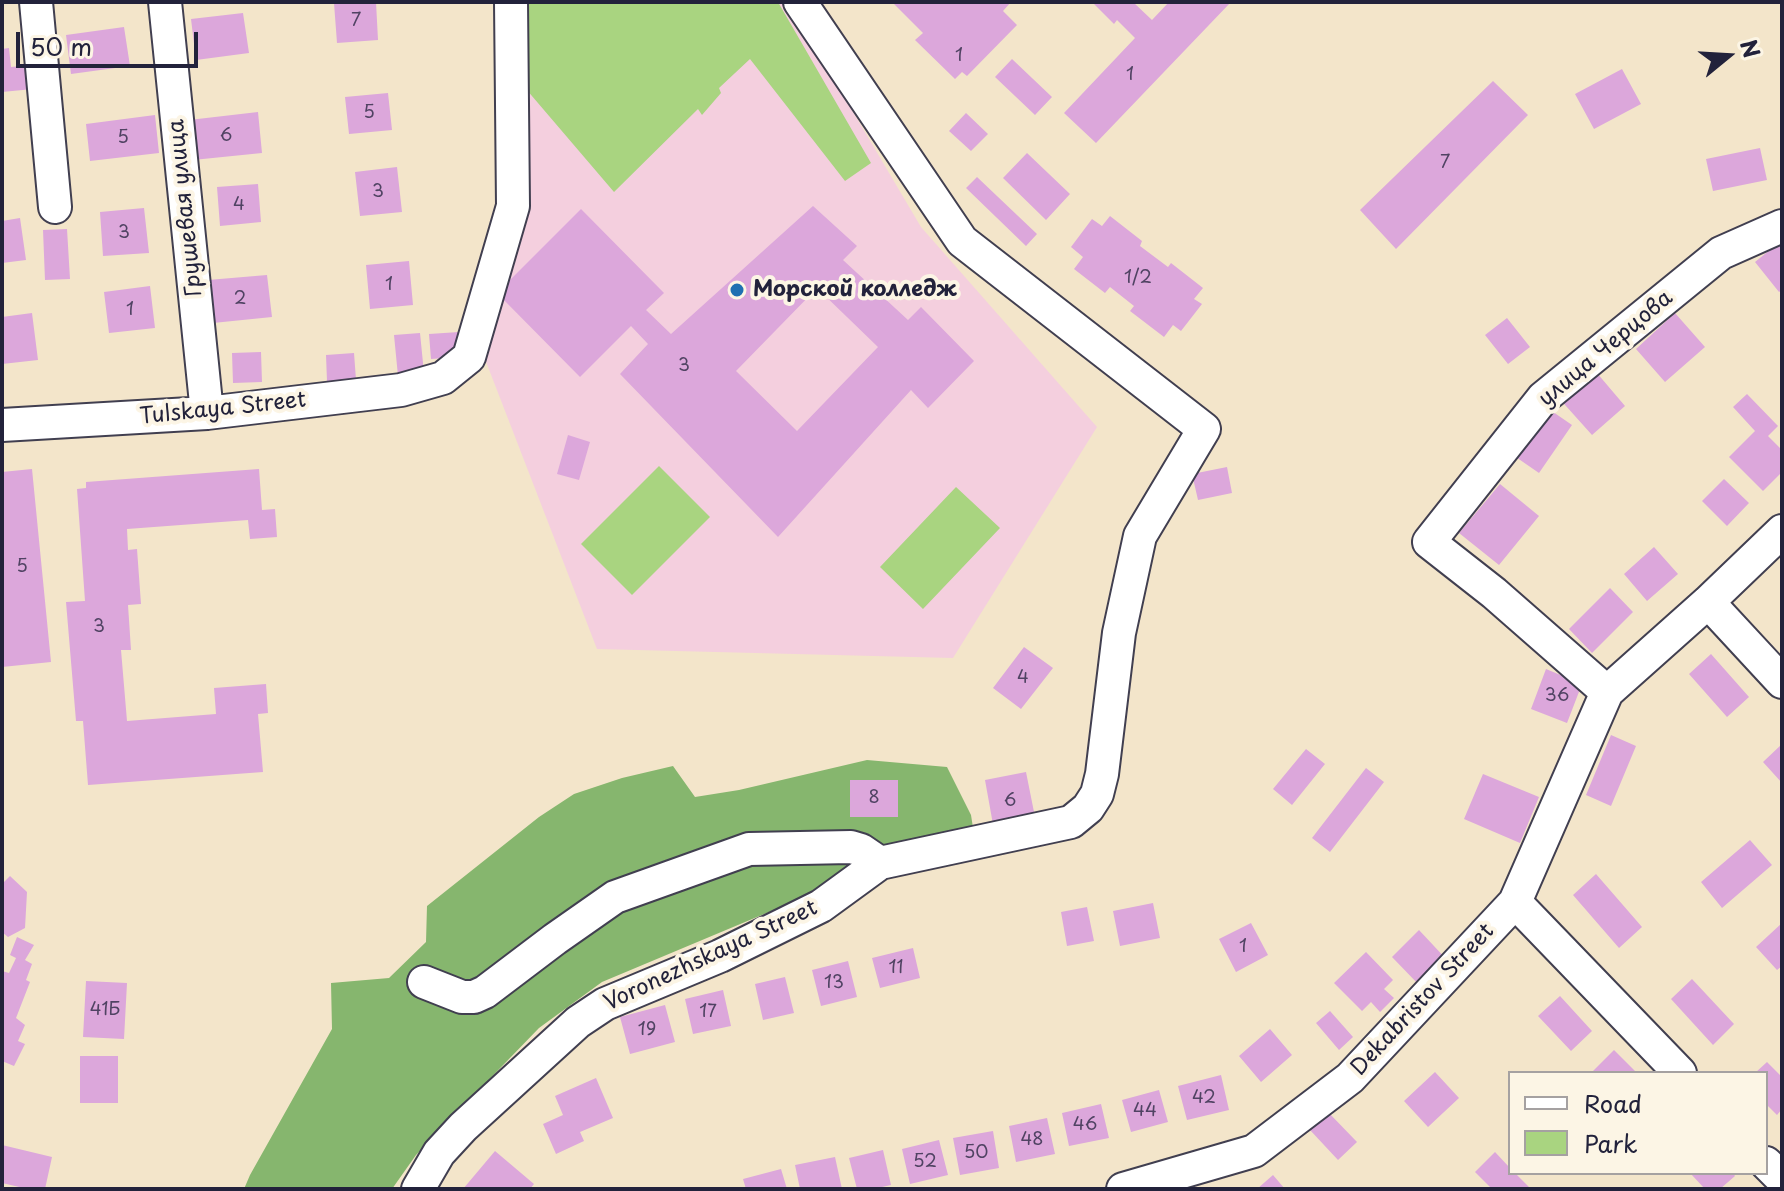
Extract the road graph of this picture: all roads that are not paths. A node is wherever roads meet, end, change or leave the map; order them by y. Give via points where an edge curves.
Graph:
1 (36, 2) edge
2 (165, 2) edge
3 (511, 2) edge
4 (800, 2) edge
5 (55, 207) dead end
6 (1782, 226) edge
7 (207, 413) junction
8 (2, 425) edge
9 (1782, 531) edge
10 (1708, 602) junction
11 (1782, 682) edge
12 (1607, 692) junction
13 (880, 863) junction
14 (1515, 902) junction
15 (424, 982) dead end
16 (1678, 1071) edge
17 (418, 1189) edge
18 (1123, 1189) edge

1 - 5 street
2 - 7 street, Грушевая улица
3 - 7 street, Tulskaya Street via 513,206 469,357 443,378 401,390
4 - 13 street, Voronezhskaya Street via 962,241 1204,429 1140,536 1119,633 1102,774 1088,808 1071,822
6 - 12 street, улица Черцова via 1721,253 1543,398 1429,542
7 - 8 street, Tulskaya Street
9 - 10 street, Dekabristov Street
10 - 11 street
10 - 12 street, Dekabristov Street
12 - 14 street, Dekabristov Street
13 - 15 street via 851,847 749,849 615,897 474,997
13 - 17 street, Voronezhskaya Street via 821,906 605,1004 578,1022 463,1127 439,1153
14 - 16 street
14 - 18 street, Dekabristov Street via 1350,1078 1254,1151

